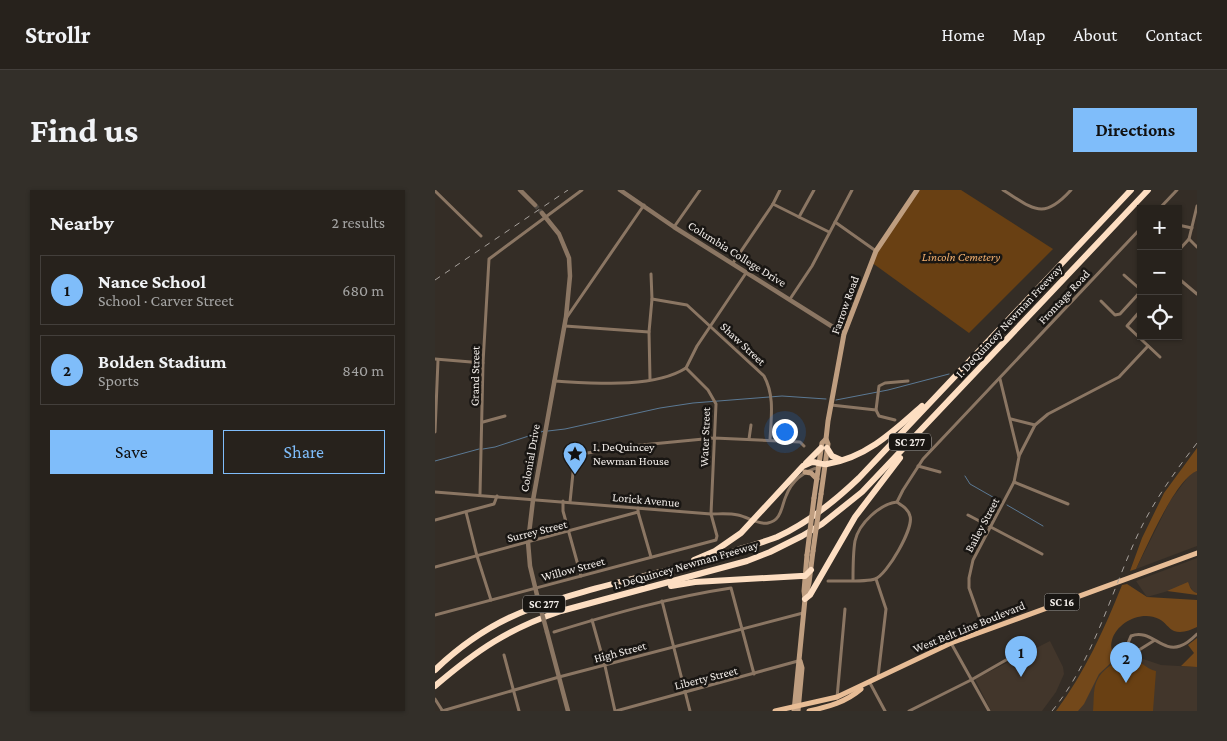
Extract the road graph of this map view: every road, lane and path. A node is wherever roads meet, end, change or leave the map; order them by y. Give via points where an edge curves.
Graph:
1 (520, 190) edge
2 (582, 190) edge
3 (620, 190) edge
4 (700, 190) edge
5 (780, 190) edge
6 (814, 190) edge
7 (852, 190) edge
8 (917, 190) edge
9 (1003, 190) edge
10 (1071, 190) edge
11 (1131, 190) edge
12 (1148, 190) edge
13 (1177, 190) edge
14 (435, 191) edge
15 (773, 204) junction
16 (535, 205) tunnel mouth
17 (644, 205) junction
18 (1163, 205) edge
19 (1197, 206) edge
20 (544, 215) junction
21 (799, 217) junction
22 (835, 222) junction
23 (1182, 226) edge
24 (675, 227) junction
25 (1192, 228) junction
26 (829, 232) junction
27 (1137, 232) edge
28 (481, 236) dead end
29 (1189, 239) junction
30 (1197, 246) edge
31 (1179, 250) edge
32 (876, 251) junction
33 (733, 262) junction
34 (746, 273) junction
35 (651, 274) dead end
36 (1124, 275) dead end
37 (1182, 281) edge
38 (1137, 287) edge
39 (1197, 294) edge
40 (1137, 295) edge
41 (790, 299) junction
42 (652, 300) junction
43 (1101, 301) dead end
44 (1137, 315) edge
45 (566, 317) junction
46 (710, 325) junction
47 (564, 326) junction
48 (649, 332) junction
49 (844, 334) junction
50 (1137, 336) edge
51 (1142, 340) edge
52 (1148, 346) junction
53 (1160, 357) dead end
54 (437, 360) edge
55 (483, 363) junction
56 (686, 368) junction
57 (1000, 378) junction
58 (650, 379) junction
59 (555, 380) junction
60 (908, 381) dead end
61 (947, 384) junction
62 (950, 400) junction
63 (830, 405) junction
64 (876, 410) junction
65 (505, 416) dead end
66 (1011, 419) junction
67 (895, 420) dead end
68 (483, 422) junction
69 (751, 425) dead end
70 (1035, 426) junction
71 (435, 432) edge
72 (714, 438) junction
73 (749, 439) junction
74 (770, 440) junction
75 (804, 446) dead end
76 (824, 448) junction
77 (1019, 457) junction
78 (841, 460) junction
79 (821, 465) junction
80 (918, 466) junction
81 (804, 470) junction
82 (940, 472) dead end
83 (817, 479) junction
84 (1014, 482) junction
85 (435, 492) edge
86 (480, 494) junction
87 (497, 496) junction
88 (533, 500) junction
89 (563, 501) junction
90 (570, 502) junction
91 (897, 502) junction
92 (1068, 504) dead end
93 (638, 510) junction
94 (466, 512) junction
95 (711, 514) junction
96 (968, 515) dead end
97 (435, 520) edge
98 (753, 520) junction
99 (990, 527) junction
100 (568, 532) junction
101 (716, 540) joint
102 (527, 542) junction
103 (1197, 553) edge
104 (1042, 554) dead end
105 (477, 556) junction
106 (651, 557) junction
107 (827, 565) junction
108 (435, 567) edge
109 (808, 568) junction
110 (668, 571) junction
111 (581, 576) junction
112 (805, 576) junction
113 (876, 579) junction
114 (853, 580) junction
115 (828, 581) dead end
116 (536, 588) junction
117 (805, 597) junction
118 (611, 598) junction
119 (491, 600) junction
120 (662, 601) junction
121 (845, 609) dead end
122 (804, 613) junction
123 (435, 615) edge
124 (592, 620) junction
125 (741, 629) junction
126 (984, 630) junction
127 (554, 632) dead end
128 (1197, 634) edge
129 (1155, 640) junction
130 (951, 643) junction
131 (673, 647) junction
132 (504, 655) dead end
133 (800, 660) junction
134 (1006, 660) dead end
135 (605, 666) junction
136 (435, 670) edge
137 (754, 674) junction
138 (559, 677) junction
139 (878, 677) junction
140 (971, 680) junction
141 (867, 684) junction
142 (435, 686) edge
143 (514, 690) junction
144 (685, 691) junction
145 (836, 700) junction
146 (436, 701) edge
147 (796, 709) edge
148 (777, 710) edge
149 (820, 710) edge
150 (442, 711) edge
151 (519, 711) edge
152 (568, 711) edge
153 (615, 711) edge
154 (690, 711) edge
155 (809, 711) edge
156 (885, 711) edge
157 (909, 711) edge
158 (989, 711) edge

1 - 16 street
2 - 20 street
3 - 17 street, Columbia College Drive
4 - 24 street
5 - 15 street
6 - 21 street
7 - 22 street
8 - 32 main road, Farrow Road
9 - 10 street via 1039,210 1059,204
11 - 61 highway, I. DeQuincey Newman Freeway / SC 277
12 - 62 highway, I. DeQuincey Newman Freeway / SC 277
13 - 18 street
14 - 28 street
15 - 21 street
15 - 33 street
17 - 24 street, Columbia College Drive
17 - 45 street
19 - 25 street
20 - 45 street, Colonial Drive via 559,234 569,258
20 - 55 street, Grand Street via 489,259
21 - 26 street
22 - 26 street
22 - 32 street
23 - 25 street
24 - 33 street, Columbia College Drive
25 - 29 street
26 - 41 street
27 - 57 street, Frontage Road
29 - 30 street
29 - 31 street
32 - 49 main road, Farrow Road
33 - 34 street, Columbia College Drive
34 - 41 street, Columbia College Drive
34 - 46 street
35 - 42 street
36 - 38 street
37 - 39 street
40 - 43 street via 1120,314 1115,315
41 - 49 street, Columbia College Drive
42 - 46 street, Shaw Street via 687,305
42 - 48 street
44 - 50 street via 1127,326
45 - 47 street, Colonial Drive
46 - 56 street
46 - 74 street, Shaw Street via 764,376 769,385
47 - 48 street
47 - 59 street, Colonial Drive
48 - 58 street
49 - 63 main road, Farrow Road
51 - 52 street
52 - 53 street
52 - 70 street, Bailey Street via 1119,377 1048,414
54 - 55 street
54 - 71 street
55 - 68 street, Grand Street
56 - 58 street via 675,375
56 - 72 street, Water Street via 708,390 716,404
57 - 66 street, Bailey Street
57 - 80 street, Frontage Road
58 - 59 street via 613,384
59 - 88 street, Colonial Drive
60 - 64 street via 879,386
61 - 78 highway via 880,442
61 - 110 highway, I. DeQuincey Newman Freeway / SC 277 via 859,478 795,528
62 - 107 highway via 867,499
62 - 118 highway, I. DeQuincey Newman Freeway / SC 277 via 862,492 803,536 747,561
63 - 64 street
63 - 76 main road, Farrow Road via 826,439 822,443
64 - 67 street via 881,418
65 - 68 street
66 - 70 street
66 - 77 street, Bailey Street
68 - 86 street, Grand Street
69 - 73 street
70 - 77 street, Bailey Street
72 - 73 street
72 - 90 street via 581,454 574,463
72 - 95 street, Water Street
73 - 74 street
74 - 75 street via 800,442
76 - 78 highway
76 - 79 main road, Farrow Road
76 - 81 highway
77 - 84 street, Bailey Street
78 - 79 highway
79 - 81 highway via 812,462
79 - 83 main road, Farrow Road
79 - 109 main road, Farrow Road, bridge via 821,494
80 - 82 street
80 - 91 street
81 - 83 main road
81 - 98 highway
81 - 98 street, Lorick Avenue via 788,490 778,518 763,524
83 - 109 main road, Farrow Road, bridge
84 - 92 street
84 - 99 street, Bailey Street
85 - 86 street, Lorick Avenue
86 - 87 street, Lorick Avenue
87 - 88 street, Lorick Avenue
87 - 94 street via 494,504
88 - 89 street, Lorick Avenue
88 - 102 street, Colonial Drive
89 - 90 street, Lorick Avenue
89 - 100 street
90 - 93 street, Lorick Avenue
91 - 113 street via 906,509 911,522 893,558
91 - 114 street via 879,508 861,529 856,538
93 - 95 street, Lorick Avenue
93 - 100 street, Surrey Street
93 - 106 street
94 - 97 street
94 - 105 street
95 - 98 street, Lorick Avenue via 739,515
95 - 101 street, Water Street
96 - 99 street
98 - 110 highway via 725,545
99 - 104 street
99 - 126 street, Bailey Street via 973,560 969,578 969,588
100 - 102 street, Surrey Street
100 - 111 street
101 - 106 street, Willow Street
102 - 105 street, Surrey Street
102 - 116 street, Colonial Drive
103 - 126 main road, West Belt Line Boulevard / SC 16
105 - 108 street, Surrey Street
105 - 119 street
106 - 111 street, Willow Street
107 - 109 highway via 821,569
107 - 117 highway via 810,595
109 - 112 highway
109 - 117 main road, Farrow Road
110 - 136 highway, I. DeQuincey Newman Freeway / SC 277 via 529,609 481,634
111 - 116 street, Willow Street
112 - 117 main road, Farrow Road
112 - 118 highway via 695,582
113 - 114 street
113 - 139 street via 886,609
114 - 115 street
116 - 119 street, Willow Street
116 - 138 street, Colonial Drive, bridge
117 - 122 main road, Farrow Road
118 - 142 highway, I. DeQuincey Newman Freeway / SC 277 via 533,620 493,640
119 - 123 street, Willow Street
120 - 124 street
120 - 125 street via 731,588
120 - 131 street
121 - 145 street
122 - 125 street, High Street
122 - 133 main road, Farrow Road
124 - 127 street
124 - 135 street
125 - 131 street, High Street
125 - 137 street
126 - 130 main road, West Belt Line Boulevard / SC 16
128 - 129 street via 1175,648
129 - 129 street via 1137,634 1131,636 1128,643 1139,650
130 - 139 main road, West Belt Line Boulevard / SC 16
130 - 140 street
131 - 135 street, High Street
131 - 144 street
132 - 143 street
133 - 137 street, Liberty Street
133 - 147 main road, Farrow Road via 802,668
134 - 140 street
135 - 138 street, High Street
135 - 153 street
137 - 144 street, Liberty Street
138 - 143 street, High Street
138 - 152 street, Colonial Drive
139 - 141 main road, West Belt Line Boulevard / SC 16
140 - 157 street
140 - 158 street
141 - 145 main road, West Belt Line Boulevard / SC 16
141 - 156 street
143 - 150 street, High Street
143 - 151 street
144 - 153 street, Liberty Street
144 - 154 street
145 - 147 main road, West Belt Line Boulevard / SC 16
145 - 149 main road, SC 16
146 - 150 street
147 - 148 main road, West Belt Line Boulevard / SC 16
149 - 155 main road, SC 16

